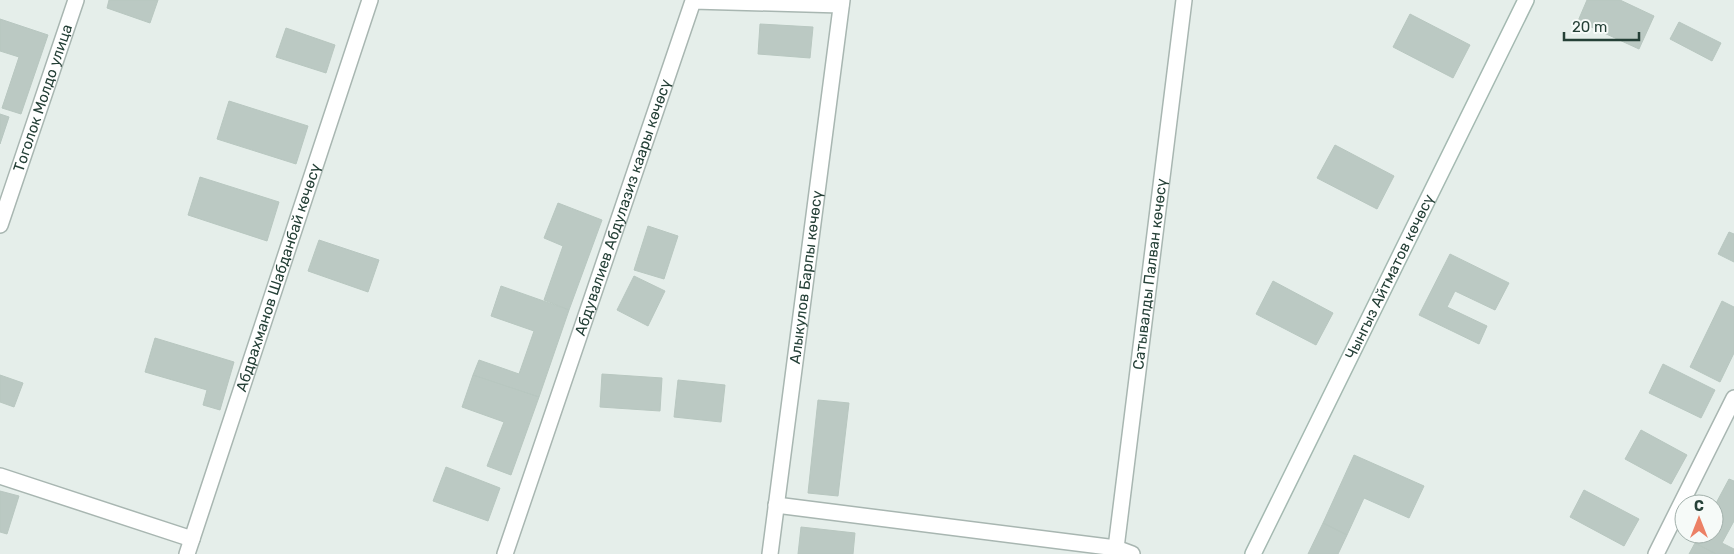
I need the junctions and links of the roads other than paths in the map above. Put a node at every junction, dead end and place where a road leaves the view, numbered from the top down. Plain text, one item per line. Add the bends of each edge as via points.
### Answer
1 (76, 0) edge
2 (370, 0) edge
3 (1184, 0) edge
4 (1526, 0) edge
5 (842, 2) edge
6 (0, 226) edge
7 (1734, 398) edge
8 (0, 476) edge
9 (776, 505) junction
10 (192, 539) junction
11 (1116, 548) junction
12 (187, 554) edge
13 (505, 554) edge
14 (770, 554) edge
15 (1132, 554) edge
16 (1253, 554) edge
17 (1656, 554) edge

1 - 6 street, Тоголок Молдо улица
2 - 10 street, Абдрахманов Шабданбай көчөсү
3 - 11 street, Сатывалды Палван көчөсү
4 - 16 street, Чынгыз Айтматов көчөсү
5 - 9 street, Алыкулов Барпы көчөсү
5 - 13 street, Абдувалиев Абдулазиз каары көчөсү via 693,0
7 - 17 street
8 - 10 street
9 - 11 street
9 - 14 street, Алыкулов Барпы көчөсү
10 - 12 street, Абдрахманов Шабданбай көчөсү
11 - 15 street

